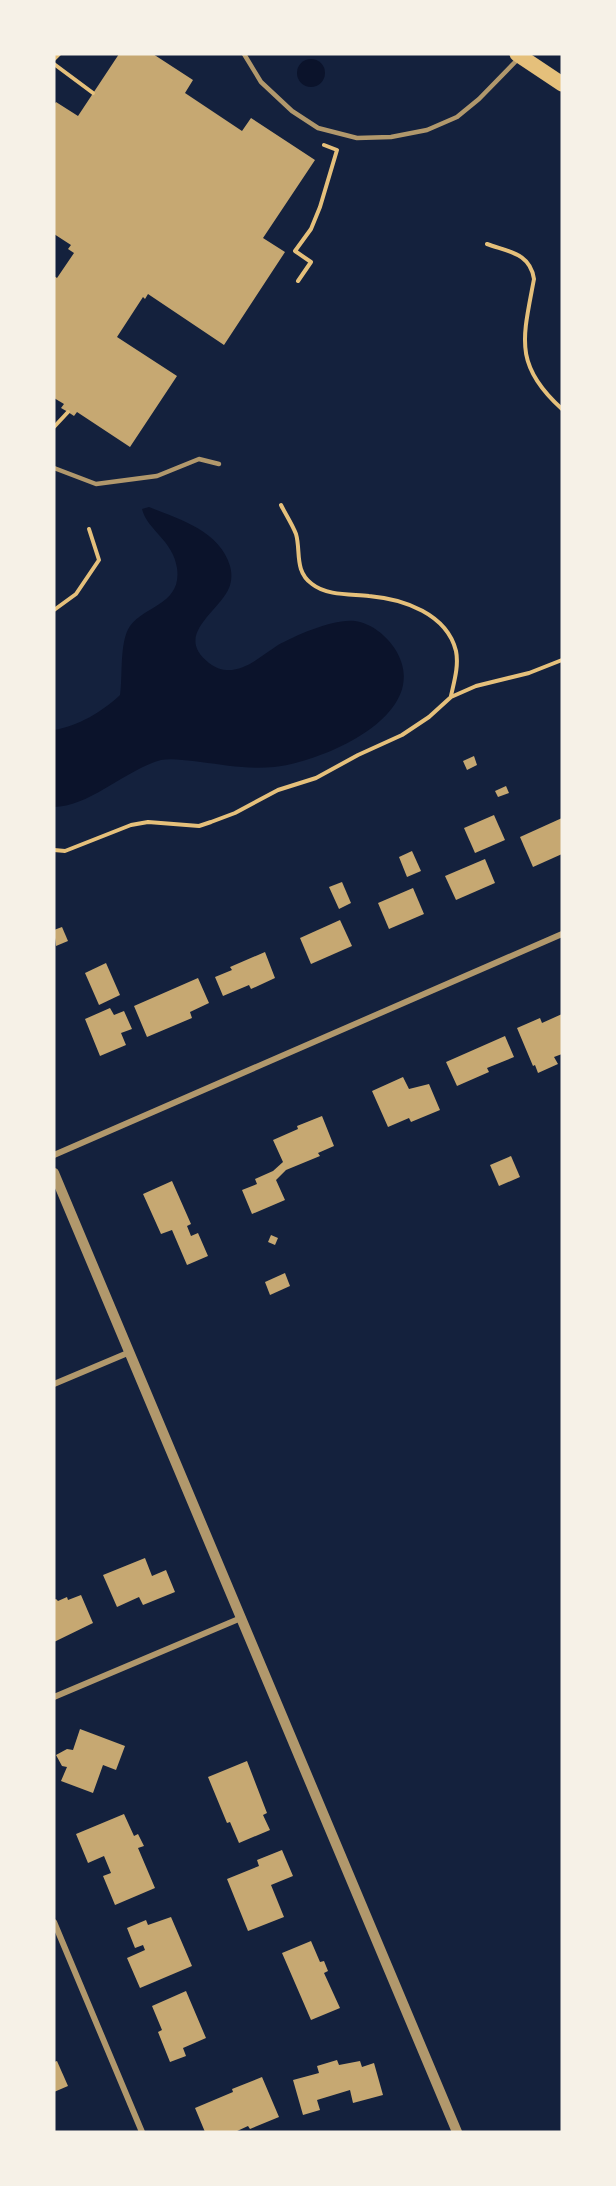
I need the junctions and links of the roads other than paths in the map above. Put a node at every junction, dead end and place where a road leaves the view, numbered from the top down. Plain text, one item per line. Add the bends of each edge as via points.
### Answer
1 (243, 54) edge
2 (519, 55) edge
3 (562, 84) edge
4 (219, 464) dead end
5 (54, 468) edge
6 (562, 934) edge
7 (54, 1155) edge
8 (54, 1173) edge
9 (130, 1352) junction
10 (54, 1384) edge
11 (242, 1618) junction
12 (54, 1697) edge
13 (54, 1922) edge
14 (454, 2131) edge
15 (142, 2132) edge

1 - 2 lane via 261,82 292,111 318,128 357,138 427,130 457,117
2 - 3 main road
4 - 5 lane via 199,459 157,476 96,484
6 - 7 street
8 - 9 street
9 - 10 street
9 - 11 street
11 - 12 street
11 - 14 street
13 - 15 street

